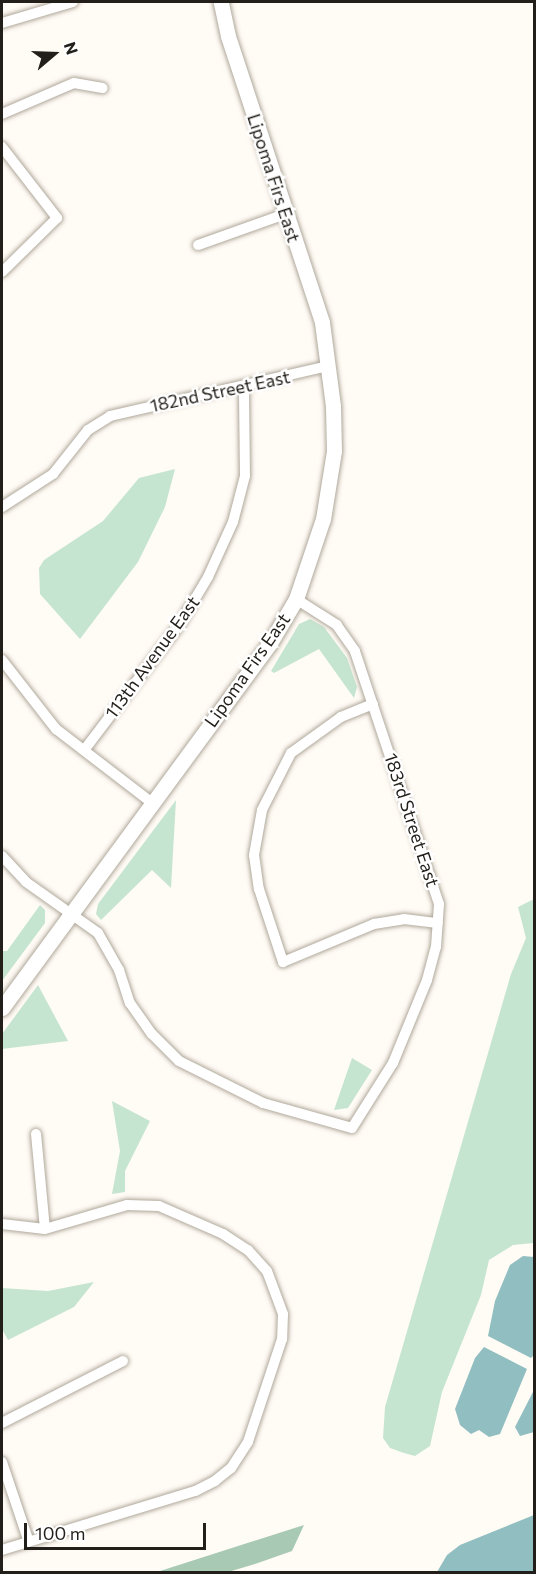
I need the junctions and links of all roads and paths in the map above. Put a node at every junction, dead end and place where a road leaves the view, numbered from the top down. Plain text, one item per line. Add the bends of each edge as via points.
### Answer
1 (73, 2) edge
2 (221, 2) edge
3 (2, 23) edge
4 (103, 88) dead end
5 (2, 114) edge
6 (2, 147) edge
7 (285, 214) junction
8 (198, 245) dead end
9 (2, 272) edge
10 (329, 366) junction
11 (244, 388) junction
12 (2, 507) edge
13 (296, 599) junction
14 (2, 660) edge
15 (373, 704) junction
16 (85, 748) junction
17 (152, 803) junction
18 (2, 856) edge
19 (70, 915) junction
20 (438, 923) junction
21 (2, 1008) edge
22 (36, 1134) dead end
23 (2, 1224) edge
24 (45, 1229) junction
25 (123, 1360) dead end
26 (2, 1423) edge
27 (2, 1462) edge
28 (29, 1542) junction
29 (2, 1550) edge

1 - 3 street
2 - 7 street, Lipoma Firs East
4 - 5 street via 74,83
6 - 9 street via 57,218
7 - 8 street
7 - 10 street, Lipoma Firs East via 322,322
10 - 11 street, 182nd Street East
10 - 13 street, Lipoma Firs East via 333,440 330,484 323,519
11 - 12 street, 182nd Street East via 110,416 88,430 53,474
11 - 16 street, 113th Avenue East via 245,476 233,522 208,577 180,624
13 - 15 street, 183rd Street East via 337,625 355,651
13 - 17 street, Lipoma Firs East via 270,643
14 - 16 street via 56,729
15 - 20 street, 183rd Street East via 436,886
15 - 20 street via 340,717 291,753 262,810 254,855 257,878 283,962 375,924 404,919
16 - 17 street
17 - 19 street, Lipoma Firs East
18 - 19 street via 26,882
19 - 20 street, 183rd Street East via 98,933 119,970 130,1003 152,1034 179,1061 263,1103 352,1128 393,1063 427,981
19 - 21 street, Lipoma Firs East
22 - 24 street
23 - 24 street
24 - 28 street via 127,1205 159,1206 223,1234 248,1250 267,1271 280,1301 282,1339 248,1442 231,1467 195,1491
25 - 26 street
27 - 28 street
28 - 29 street

